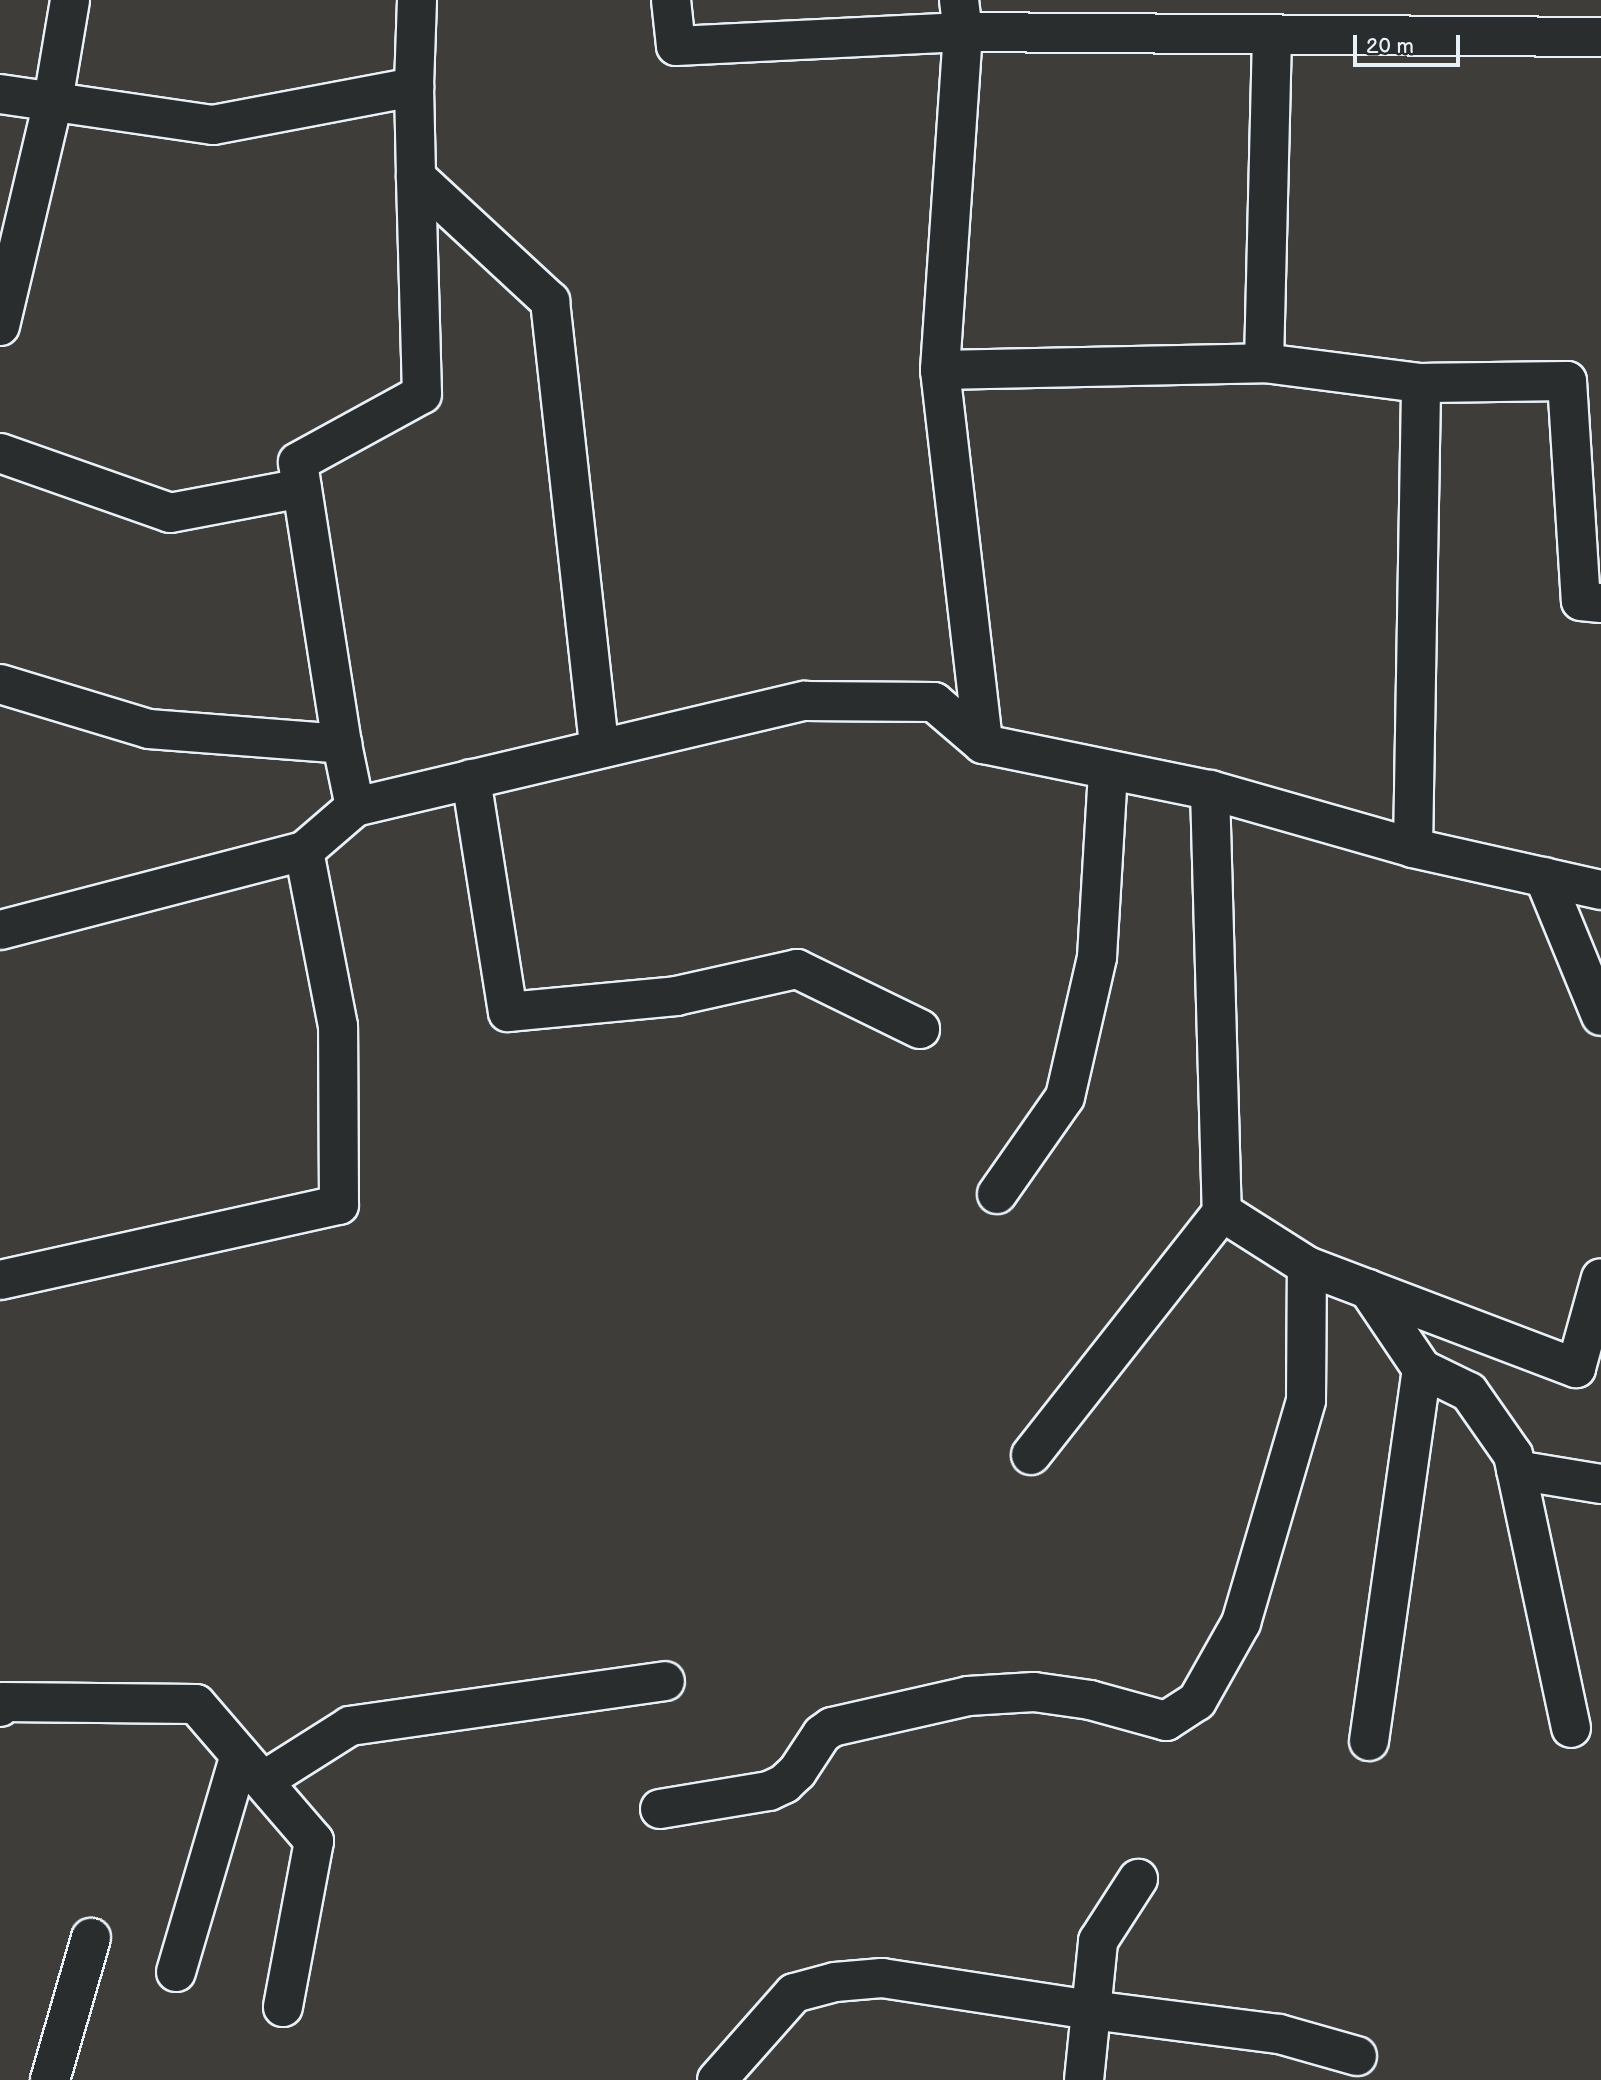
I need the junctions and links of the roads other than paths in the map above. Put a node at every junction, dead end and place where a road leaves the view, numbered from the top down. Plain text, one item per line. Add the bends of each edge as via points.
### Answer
1 (70, 0) edge
2 (417, 0) edge
3 (671, 0) edge
4 (961, 16) edge
5 (1272, 34) junction
6 (1601, 37) edge
7 (414, 88) junction
8 (0, 94) edge
9 (53, 100) junction
10 (416, 177) junction
11 (0, 326) edge
12 (1264, 363) junction
13 (940, 370) junction
14 (1421, 383) junction
15 (0, 453) edge
16 (302, 488) junction
17 (1601, 603) edge
18 (976, 681) junction
19 (0, 684) edge
20 (934, 702) junction
21 (342, 744) junction
22 (983, 744) junction
23 (599, 748) junction
24 (1108, 769) junction
25 (471, 779) junction
26 (1210, 790) junction
27 (355, 807) junction
28 (1413, 848) junction
29 (304, 851) junction
30 (1544, 877) junction
31 (1601, 890) edge
32 (0, 930) edge
33 (1601, 1016) edge
34 (920, 1029) dead end
35 (996, 1194) dead end
36 (1222, 1212) junction
37 (1307, 1266) junction
38 (1601, 1278) edge
39 (0, 1280) edge
40 (1368, 1289) junction
41 (1422, 1369) junction
42 (1031, 1455) dead end
43 (1516, 1470) junction
44 (1601, 1485) edge
45 (665, 1681) dead end
46 (1, 1700) edge
47 (1571, 1728) dead end
48 (1369, 1741) dead end
49 (251, 1768) junction
50 (660, 1809) dead end
51 (1138, 1879) dead end
52 (91, 1938) dead end
53 (176, 1972) dead end
54 (283, 2007) dead end
55 (1091, 2010) junction
56 (1357, 2056) dead end
57 (50, 2080) edge
58 (717, 2080) edge
59 (1087, 2080) edge

1 - 9 street
2 - 7 street
3 - 4 street via 676,46
4 - 5 street
4 - 13 street
5 - 6 street
5 - 12 street
7 - 9 street via 213,125
7 - 10 street
8 - 9 street
9 - 11 street
10 - 16 street via 422,394 298,463
10 - 23 street via 550,301
12 - 13 street
12 - 14 street
13 - 18 street
14 - 17 street via 1567,381 1581,601
14 - 28 street
15 - 16 street via 170,513
16 - 21 street
18 - 20 street
18 - 22 street
19 - 21 street via 149,729
20 - 22 street
20 - 23 street via 805,701
21 - 27 street
22 - 24 street
23 - 25 street
24 - 26 street
24 - 35 street via 1097,957 1065,1097
25 - 27 street
25 - 34 street via 508,1012 676,996 797,968
26 - 28 street
26 - 36 street
27 - 29 street
28 - 30 street
29 - 32 street
29 - 39 street via 338,1026 339,1205
30 - 31 street
30 - 33 street
36 - 37 street
36 - 42 street
37 - 40 street
37 - 50 street via 1306,1400 1241,1623 1198,1701 1166,1721 1090,1700 1034,1692 968,1696 832,1727 822,1734 797,1772 769,1791
38 - 40 street via 1576,1368
40 - 41 street
41 - 43 street via 1469,1392 1513,1455
41 - 48 street
43 - 44 street
43 - 47 street
45 - 49 street via 350,1726
46 - 49 street via 196,1704
49 - 53 street
49 - 54 street via 314,1841
51 - 55 street via 1098,1941
52 - 57 street
55 - 56 street via 1279,2034
55 - 58 street via 882,1978 835,1982 794,1993
55 - 59 street

